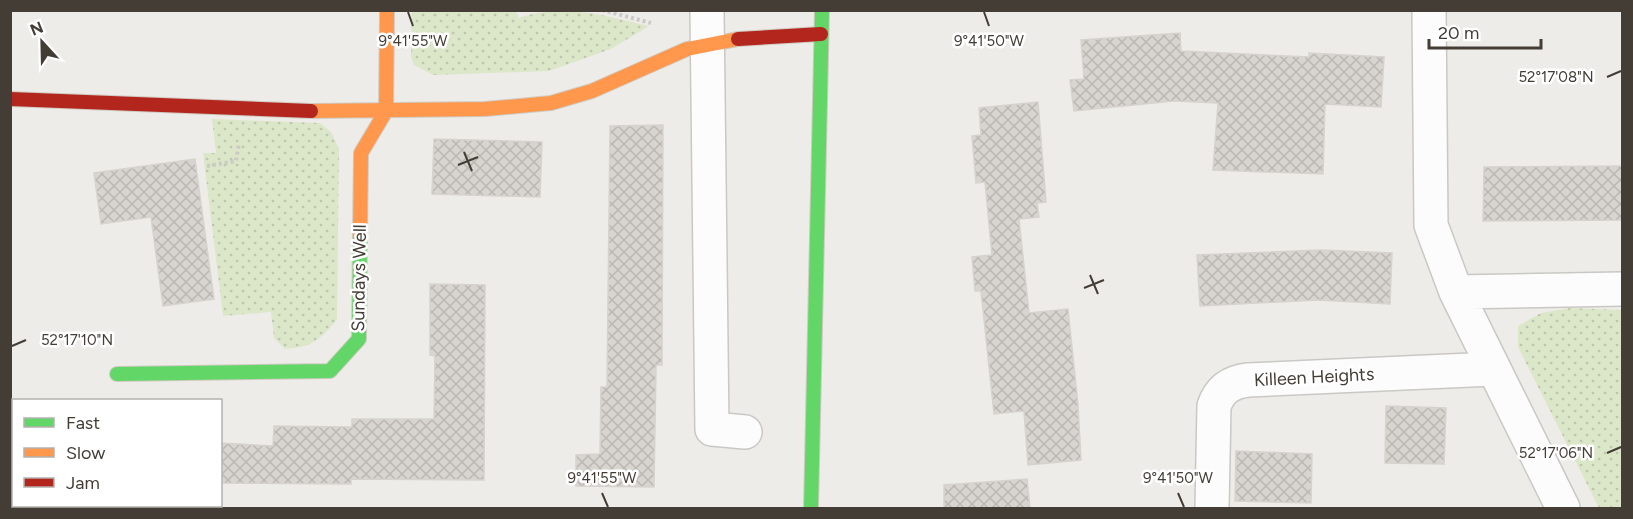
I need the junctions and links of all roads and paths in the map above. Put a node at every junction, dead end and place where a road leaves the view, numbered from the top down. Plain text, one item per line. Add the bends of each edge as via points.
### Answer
1 (387, 10) edge
2 (603, 10) edge
3 (707, 10) edge
4 (822, 10) edge
5 (1430, 10) edge
6 (659, 25) dead end
7 (820, 34) junction
8 (708, 43) junction
9 (10, 99) edge
10 (386, 111) junction
11 (1623, 289) edge
12 (1456, 292) junction
13 (1493, 369) junction
14 (117, 374) dead end
15 (745, 432) dead end
16 (811, 508) edge
17 (1212, 508) edge
18 (1563, 508) edge

1 - 10 street
2 - 6 path
3 - 8 street
4 - 7 street
5 - 12 street via 1431,225
7 - 8 street
7 - 16 street
8 - 10 street via 675,54 605,88 553,103
8 - 15 street via 712,429
9 - 10 street
10 - 14 street, Sundays Well via 361,153 359,339 330,371
11 - 12 street
12 - 13 street
13 - 17 street, Killeen Heights via 1248,380 1230,385 1217,397 1214,406
13 - 18 street

